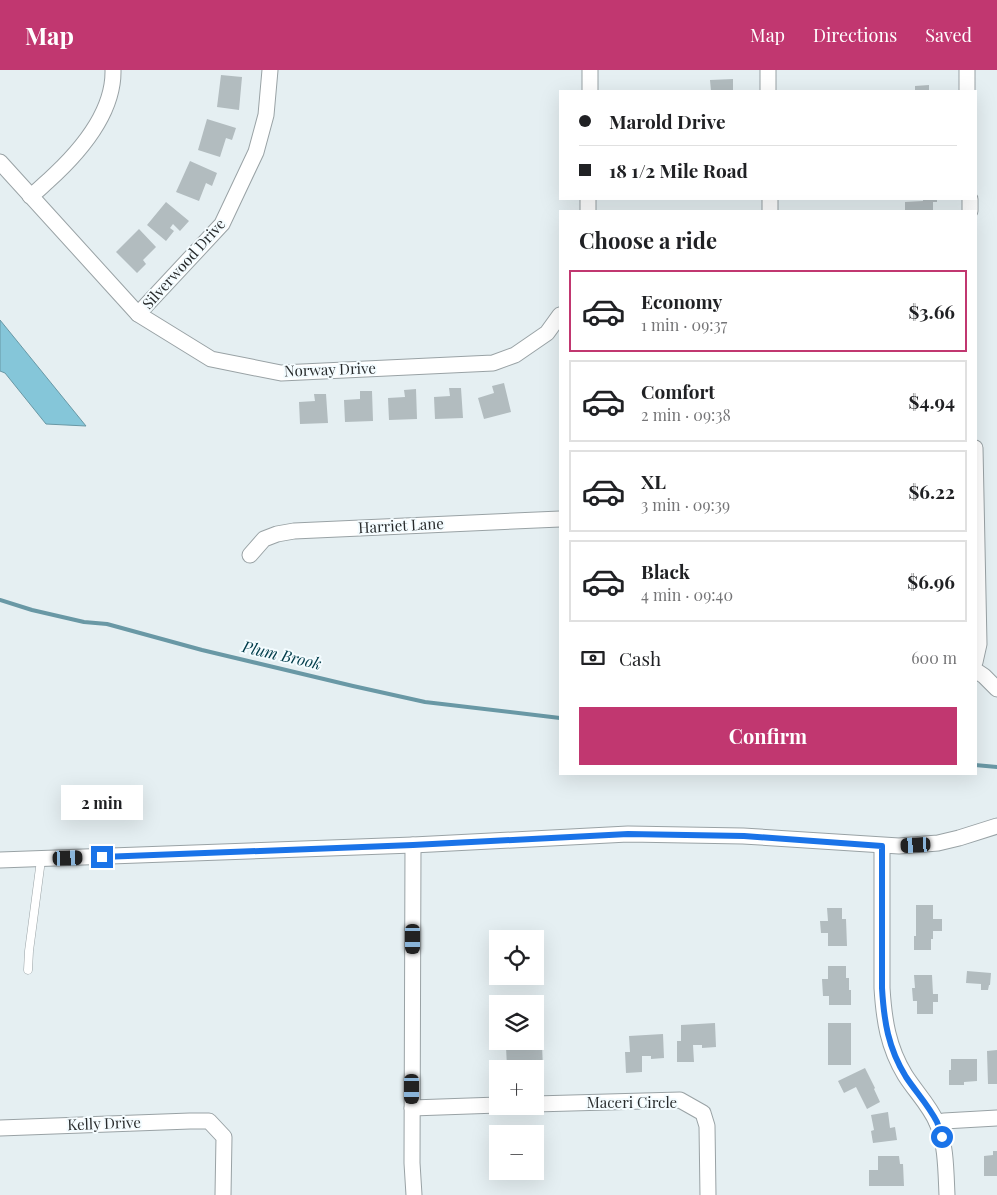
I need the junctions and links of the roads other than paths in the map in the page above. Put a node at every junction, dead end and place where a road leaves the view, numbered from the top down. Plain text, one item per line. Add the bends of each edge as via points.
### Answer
1 (113, 70) edge
2 (270, 70) edge
3 (590, 70) edge
4 (768, 70) edge
5 (967, 70) edge
6 (590, 90) edge
7 (768, 90) edge
8 (968, 90) edge
9 (0, 162) edge
10 (30, 196) junction
11 (138, 314) junction
12 (559, 316) edge
13 (559, 519) edge
14 (977, 546) edge
15 (250, 555) dead end
16 (977, 653) edge
17 (977, 671) edge
18 (997, 689) edge
19 (997, 826) edge
20 (413, 845) junction
21 (882, 846) junction
22 (0, 860) edge
23 (41, 860) junction
24 (28, 970) dead end
25 (544, 1104) edge
26 (489, 1105) edge
27 (412, 1108) junction
28 (997, 1118) edge
29 (937, 1123) junction
30 (0, 1128) edge
31 (223, 1195) edge
32 (414, 1195) edge
33 (708, 1195) edge
34 (947, 1195) edge

1 - 10 street via 105,109 86,141
2 - 11 street, Silverwood Drive via 266,115 256,152 222,224
3 - 6 street
4 - 7 street
5 - 8 street
9 - 10 street, Norway Drive
10 - 11 street, Norway Drive
11 - 12 street, Norway Drive via 211,359 281,373 493,363 515,355 547,333
13 - 15 street, Harriet Lane via 294,531 264,539
14 - 16 street
17 - 18 street
19 - 21 street via 938,843
20 - 21 street via 628,834 744,836
20 - 23 street
20 - 27 street
21 - 29 street via 882,988 886,1030 896,1058
22 - 23 street
23 - 24 lane
25 - 33 street, Maceri Circle via 680,1100 703,1113 707,1126
26 - 27 street
27 - 32 street
28 - 29 street
29 - 34 street via 942,1137
30 - 31 street, Kelly Drive via 209,1121 224,1137

